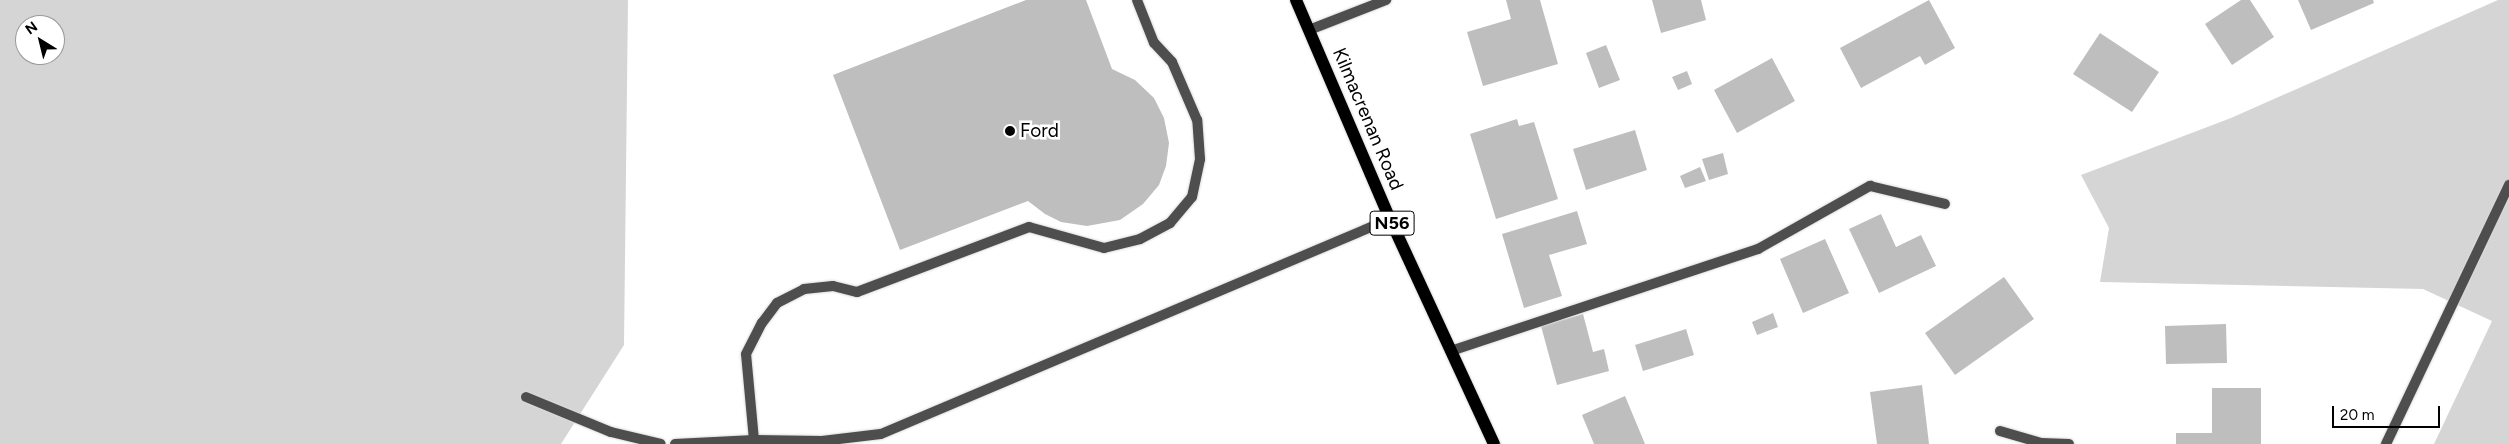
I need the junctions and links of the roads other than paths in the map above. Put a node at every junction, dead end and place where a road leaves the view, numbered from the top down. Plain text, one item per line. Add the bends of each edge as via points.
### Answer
1 (1136, 0) edge
2 (1296, 0) edge
3 (1386, 0) edge
4 (1309, 30) junction
5 (2509, 185) edge
6 (1946, 204) dead end
7 (1390, 219) junction
8 (1451, 350) junction
9 (526, 397) dead end
10 (2000, 432) dead end
11 (882, 439) edge
12 (754, 440) junction
13 (660, 444) edge
14 (675, 444) edge
15 (1494, 444) edge
16 (2069, 444) edge
17 (2386, 444) edge

1 - 12 street via 1154,43 1172,62 1197,120 1200,159 1192,198 1170,222 1140,239 1104,248 1029,227 857,292 833,286 804,289 777,303 746,354
2 - 4 main road, Kilmacrenan Road / N56
3 - 4 street
4 - 7 main road, Kilmacrenan Road / N56
5 - 17 street
6 - 8 street via 1870,186 1758,249
7 - 8 main road, Kilmacrenan Road / N56
7 - 11 street
8 - 15 main road, Kilmacrenan Road / N56
9 - 13 street via 611,432
10 - 16 street via 2041,443
11 - 12 street
12 - 14 street

